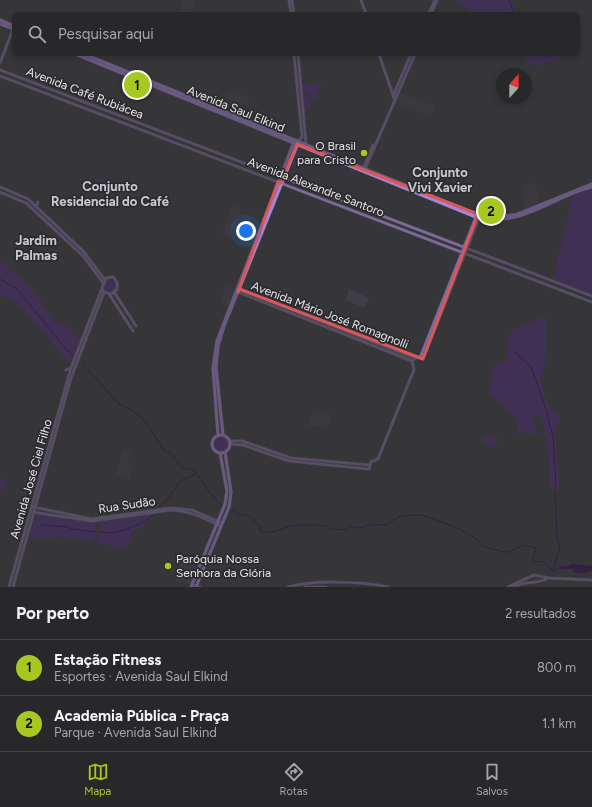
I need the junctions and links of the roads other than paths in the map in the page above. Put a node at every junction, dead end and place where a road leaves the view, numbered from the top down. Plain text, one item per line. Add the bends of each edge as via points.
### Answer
1 (289, 0) edge
2 (292, 0) edge
3 (361, 0) edge
4 (435, 1) edge
5 (291, 12) edge
6 (294, 12) edge
7 (365, 12) edge
8 (429, 12) edge
9 (432, 12) edge
10 (0, 20) edge
11 (0, 24) edge
12 (12, 27) edge
13 (12, 27) edge
14 (12, 33) edge
15 (80, 56) edge
16 (89, 56) edge
17 (294, 56) edge
18 (298, 56) edge
19 (380, 56) edge
20 (410, 56) edge
21 (414, 56) edge
22 (0, 63) edge
23 (0, 70) edge
24 (0, 76) edge
25 (396, 90) junction
26 (392, 91) junction
27 (393, 96) junction
28 (395, 101) junction
29 (222, 111) junction
30 (163, 132) joint
31 (161, 138) joint
32 (296, 142) junction
33 (306, 144) junction
34 (375, 146) junction
35 (329, 154) junction
36 (324, 155) junction
37 (338, 159) junction
38 (364, 169) junction
39 (282, 177) junction
40 (280, 182) junction
41 (592, 184) edge
42 (0, 187) edge
43 (592, 187) edge
44 (576, 190) junction
45 (0, 192) edge
46 (571, 195) junction
47 (38, 202) dead end
48 (36, 207) junction
49 (483, 216) junction
50 (478, 218) junction
51 (489, 218) junction
52 (466, 248) junction
53 (464, 253) junction
54 (104, 282) junction
55 (102, 288) junction
56 (238, 290) junction
57 (104, 292) junction
58 (114, 292) junction
59 (108, 293) junction
60 (592, 296) edge
61 (592, 302) edge
62 (125, 308) junction
63 (120, 311) junction
64 (136, 326) dead end
65 (133, 331) dead end
66 (414, 358) junction
67 (412, 361) junction
68 (71, 368) junction
69 (66, 370) dead end
70 (70, 377) junction
71 (218, 435) junction
72 (223, 435) junction
73 (230, 442) junction
74 (225, 452) junction
75 (220, 453) junction
76 (33, 507) junction
77 (164, 510) junction
78 (32, 512) junction
79 (220, 523) junction
80 (538, 575) junction
81 (528, 576) junction
82 (549, 578) junction
83 (592, 580) edge
84 (531, 582) junction
85 (539, 582) junction
86 (194, 586) edge
87 (9, 587) edge
88 (13, 587) edge
89 (200, 587) edge
90 (288, 587) edge
91 (305, 587) edge
92 (326, 587) edge
93 (388, 587) edge
94 (508, 587) edge
95 (514, 587) edge

1 - 5 street
2 - 6 street
3 - 7 street
4 - 8 street
4 - 9 street
10 - 12 main road
11 - 13 main road
14 - 22 street
15 - 29 main road, Avenida Saul Elkind
16 - 29 main road, Avenida Saul Elkind
17 - 32 street via 302,137
18 - 33 street
19 - 26 street
20 - 25 street
21 - 28 street
23 - 30 street, Avenida Café Rubiácea
24 - 31 street, Avenida Café Rubiácea
25 - 26 street
25 - 27 street
26 - 27 street
27 - 28 street
28 - 34 street
29 - 32 main road, Avenida Saul Elkind
30 - 39 street, Avenida Alexandre Santoro
31 - 40 street, Avenida Alexandre Santoro
32 - 33 main road, Avenida Saul Elkind
32 - 36 main road, Avenida Saul Elkind
32 - 39 main road
33 - 35 main road, Avenida Saul Elkind
34 - 38 street
34 - 38 street via 373,145
35 - 36 main road
35 - 37 main road, Avenida Saul Elkind
36 - 37 main road, Avenida Saul Elkind
37 - 38 main road, Avenida Saul Elkind
38 - 49 main road, Avenida Saul Elkind
38 - 50 main road, Avenida Saul Elkind
39 - 40 main road
39 - 52 street, Avenida Alexandre Santoro
40 - 53 street, Avenida Alexandre Santoro
40 - 56 main road
41 - 44 main road, Avenida Saul Elkind
42 - 48 street via 28,199
43 - 46 main road, Avenida Saul Elkind
44 - 46 main road
44 - 51 main road, Avenida Saul Elkind via 518,214
45 - 54 street via 26,203 83,256
46 - 51 main road, Avenida Saul Elkind via 517,218
47 - 48 street
48 - 54 street via 84,252
49 - 50 main road
49 - 51 main road, Avenida Saul Elkind
50 - 51 main road, Avenida Saul Elkind
50 - 52 street
52 - 53 street
52 - 60 street, Avenida Alexandre Santoro
53 - 61 street, Avenida Alexandre Santoro
53 - 66 street via 422,359
54 - 55 street
54 - 58 street via 109,277 117,282 117,289
55 - 57 street
55 - 68 street
56 - 66 street, Avenida Mário José Romagnolli
56 - 67 street, Avenida Mário José Romagnolli
56 - 71 main road via 217,341 214,360
56 - 72 main road via 216,361
57 - 59 street
57 - 70 street
58 - 59 street
58 - 62 street
59 - 63 street
62 - 63 street
62 - 64 street
63 - 65 street
66 - 67 street
67 - 73 street via 414,370 378,459 372,461 369,467 289,461
68 - 69 street
68 - 70 street
70 - 76 street, Avenida José Ciel Filho
71 - 72 main road
71 - 75 main road via 213,439 212,445 214,451
72 - 73 main road
73 - 74 main road via 229,449
74 - 75 main road
74 - 79 main road via 231,497
75 - 79 main road via 227,491
76 - 77 street, Rua Sudão via 92,519
76 - 78 street, Avenida José Ciel Filho
77 - 78 street, Rua Sudão via 92,522
77 - 79 street, Rua Sudão via 183,508
78 - 87 street, Avenida José Ciel Filho
78 - 88 street, Avenida José Ciel Filho
79 - 86 main road
80 - 81 street
80 - 82 street
80 - 85 street
81 - 84 street
81 - 94 street
82 - 83 street
82 - 85 street
84 - 85 street
84 - 95 street via 523,582
86 - 89 street
90 - 93 street via 308,583
91 - 92 street

